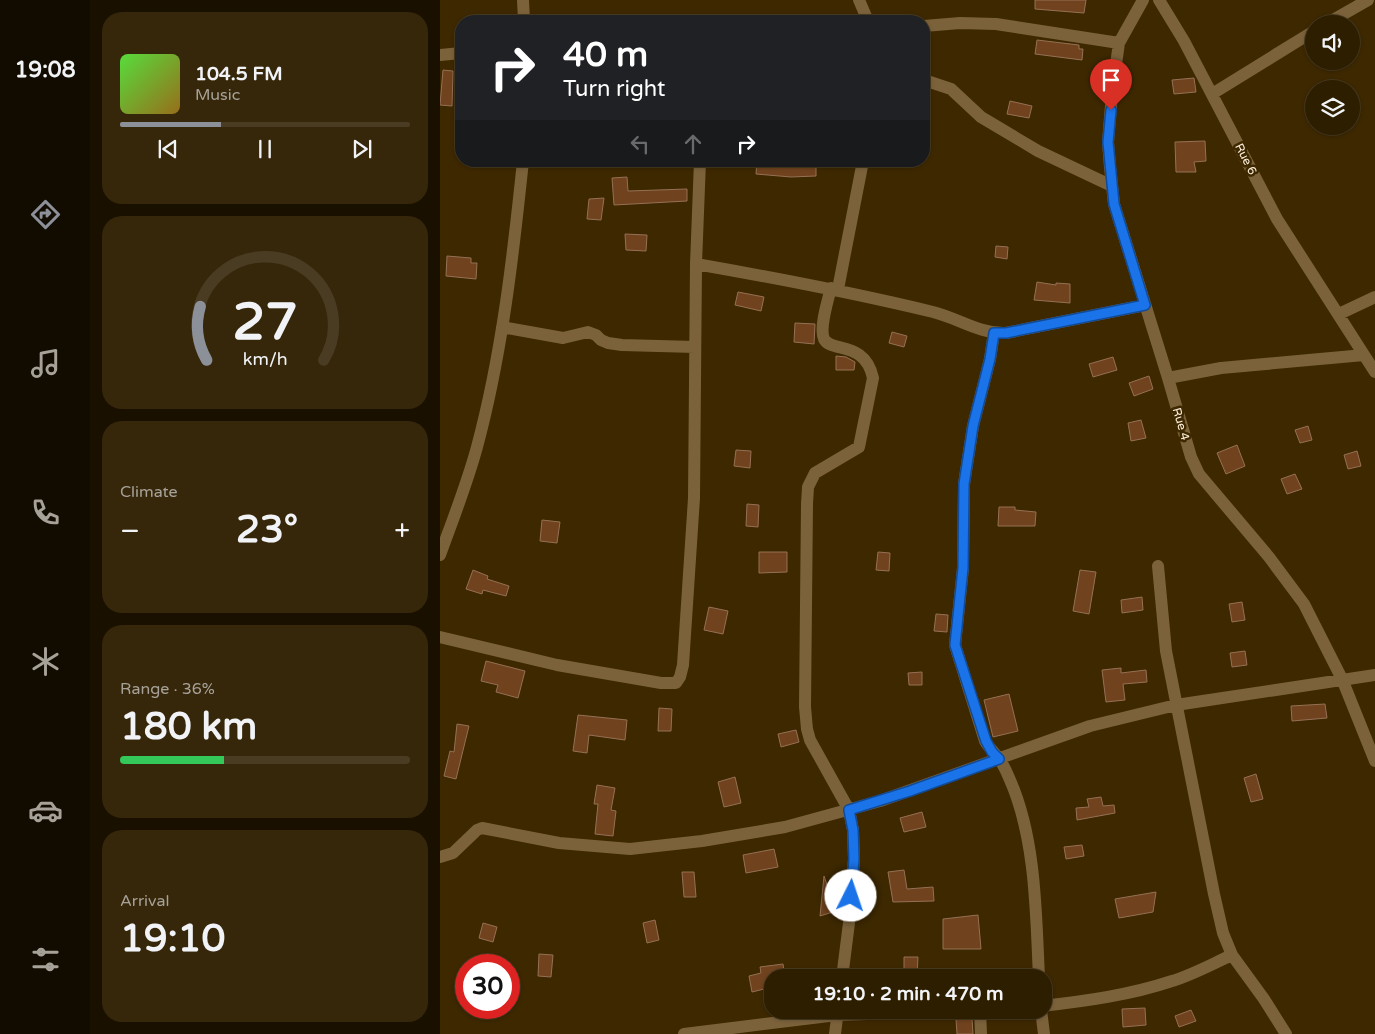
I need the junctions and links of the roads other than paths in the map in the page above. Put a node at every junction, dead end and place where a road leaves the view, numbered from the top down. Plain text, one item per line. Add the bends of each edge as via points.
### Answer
1 (522, 0) edge
2 (859, 0) edge
3 (1143, 0) edge
4 (1159, 0) edge
5 (1368, 0) edge
6 (523, 15) edge
7 (865, 15) edge
8 (1342, 15) edge
9 (930, 26) edge
10 (1305, 37) edge
11 (1119, 43) junction
12 (455, 54) edge
13 (440, 55) edge
14 (930, 82) edge
15 (1212, 94) junction
16 (522, 167) edge
17 (700, 167) edge
18 (862, 167) edge
19 (1112, 186) junction
20 (696, 264) junction
21 (834, 289) junction
22 (1375, 297) edge
23 (1145, 305) junction
24 (1339, 314) junction
25 (502, 327) junction
26 (994, 333) junction
27 (695, 347) junction
28 (1364, 355) junction
29 (1375, 372) edge
30 (1168, 378) junction
31 (440, 555) edge
32 (1158, 566) dead end
33 (440, 637) edge
34 (1375, 675) edge
35 (1342, 679) junction
36 (1176, 705) junction
37 (999, 759) junction
38 (1375, 760) edge
39 (849, 810) junction
40 (440, 858) edge
41 (1232, 955) junction
42 (843, 969) edge
43 (1038, 969) edge
44 (1052, 1005) edge
45 (788, 1019) edge
46 (836, 1019) edge
47 (980, 1019) edge
48 (1042, 1019) edge
49 (684, 1034) edge
50 (835, 1034) edge
51 (981, 1034) edge
52 (1044, 1034) edge
53 (1286, 1034) edge

1 - 6 street
2 - 7 street
3 - 11 street
4 - 15 street, Rue 6
5 - 8 street
9 - 11 street via 996,24
10 - 15 street
11 - 19 street, Rue 4 via 1108,142
12 - 13 street
14 - 19 street via 952,89 981,117 1038,151
15 - 24 street, Rue 6 via 1277,219
16 - 25 street
17 - 20 street
18 - 21 street
19 - 23 street, Rue 4 via 1116,212
20 - 21 street
20 - 27 street
21 - 26 street via 936,312
21 - 39 street via 822,329 824,339 864,358 873,378 859,447 819,470 808,487 805,707 810,740
22 - 24 street
23 - 26 street
23 - 30 street, Rue 4
24 - 28 street, Rue 6
25 - 27 street via 563,338 588,332 608,343 622,345
25 - 31 street via 477,446
26 - 37 street via 964,484 963,568 955,645 986,741
27 - 33 street via 694,498 683,665 679,680 661,683 557,665
28 - 29 street, Rue 6
28 - 30 street via 1222,368
30 - 35 street, Rue 4 via 1194,466 1295,590
32 - 36 street via 1166,651
34 - 35 street
35 - 36 street
35 - 38 street, Rue 4
36 - 37 street via 1090,726
36 - 41 street via 1214,894
37 - 39 street
37 - 43 street via 1010,780 1027,840
39 - 40 street via 785,827 630,849 559,843 482,828 453,853
39 - 42 street via 854,859
41 - 44 street via 1172,981 1116,996
41 - 53 street
45 - 49 street
46 - 50 street
47 - 51 street
48 - 52 street

